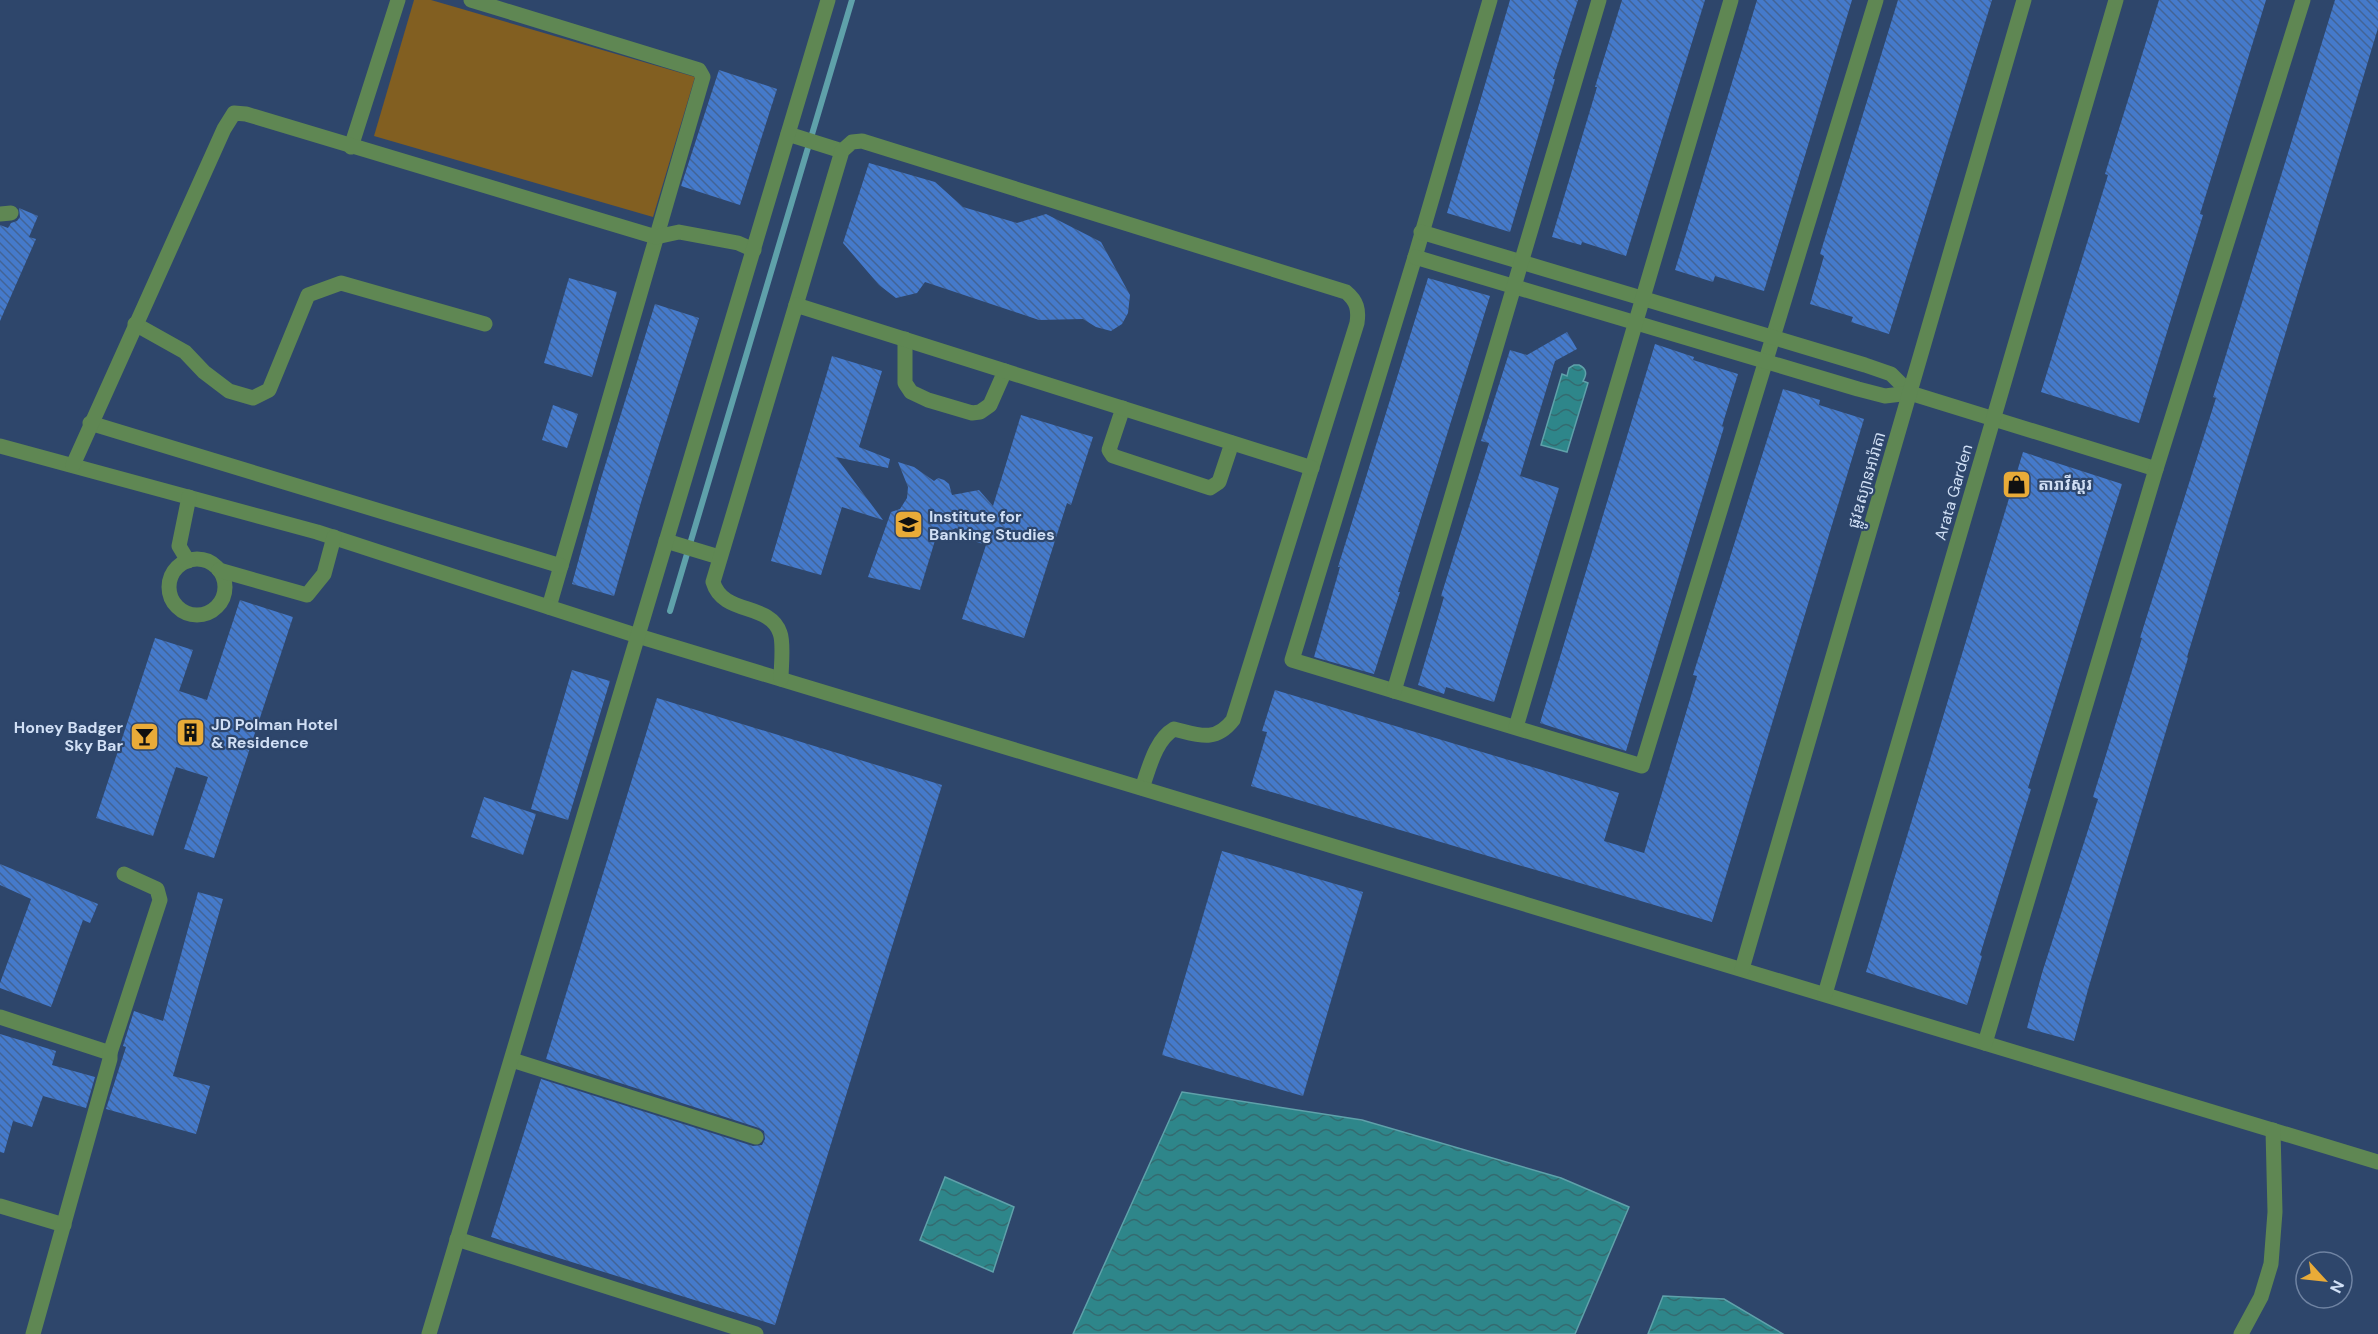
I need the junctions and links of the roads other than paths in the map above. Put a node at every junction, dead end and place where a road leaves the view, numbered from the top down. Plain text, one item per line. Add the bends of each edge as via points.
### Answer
1 (398, 0) edge
2 (471, 0) edge
3 (828, 0) edge
4 (1490, 0) edge
5 (1599, 0) edge
6 (1731, 0) edge
7 (1876, 0) edge
8 (2024, 0) edge
9 (2116, 0) edge
10 (2303, 0) edge
11 (793, 136) junction
12 (351, 147) junction
13 (842, 151) junction
14 (1421, 232) junction
15 (656, 237) junction
16 (754, 250) junction
17 (1415, 257) junction
18 (1522, 262) junction
19 (1514, 288) junction
20 (1644, 299) junction
21 (796, 305) junction
22 (1637, 323) junction
23 (135, 324) junction
24 (485, 324) dead end
25 (1773, 337) junction
26 (905, 339) junction
27 (1765, 362) junction
28 (1005, 371) junction
29 (1910, 393) junction
30 (1123, 408) junction
31 (1994, 418) junction
32 (90, 423) junction
33 (1232, 443) junction
34 (0, 446) edge
35 (73, 465) junction
36 (1311, 468) junction
37 (2156, 469) junction
38 (189, 497) junction
39 (334, 537) junction
40 (672, 543) junction
41 (719, 557) junction
42 (188, 561) junction
43 (561, 566) junction
44 (219, 570) junction
45 (549, 607) junction
46 (638, 636) junction
47 (781, 679) junction
48 (1394, 691) junction
49 (1516, 727) junction
50 (1142, 788) junction
51 (124, 874) dead end
52 (1742, 969) junction
53 (1825, 994) junction
54 (0, 1017) edge
55 (1985, 1043) junction
56 (110, 1053) junction
57 (512, 1060) junction
58 (2273, 1130) junction
59 (756, 1137) dead end
60 (2378, 1162) edge
61 (0, 1206) edge
62 (64, 1225) junction
63 (458, 1239) junction
64 (33, 1334) edge
65 (429, 1334) edge
66 (756, 1334) edge
67 (2241, 1334) edge

1 - 12 street
2 - 15 street via 699,70 703,77
3 - 11 street
4 - 14 street
5 - 18 street
6 - 20 street
7 - 25 street
8 - 29 street, ផ្លូវឧស្យានអារ៉ាតា
9 - 31 street, Arata Garden
10 - 37 street
11 - 13 street
11 - 16 street
12 - 15 street
12 - 23 street via 234,113
13 - 21 street
13 - 36 street via 852,142 862,141 1346,292 1355,300 1357,323
14 - 17 street
14 - 18 street
15 - 16 street via 679,232 738,243
15 - 43 street
16 - 40 street
17 - 19 street
17 - 48 street via 1292,660
18 - 19 street
18 - 20 street
19 - 22 street
19 - 48 street
20 - 22 street
20 - 25 street
21 - 26 street
21 - 41 street
22 - 27 street
22 - 49 street
23 - 24 street via 185,352 229,391 253,398 269,390 308,295 341,283
23 - 32 street
25 - 27 street
25 - 29 street via 1891,374
26 - 28 street
26 - 28 street via 905,383 911,392 928,400 980,412 990,405
27 - 29 street via 1885,396
27 - 49 street via 1642,766
28 - 30 street
29 - 31 street
29 - 52 street, ផ្លូវឧស្យានអារ៉ាតា
30 - 33 street
30 - 33 street via 1109,450 1113,456 1210,488 1219,482
31 - 37 street
31 - 53 street, Arata Garden
32 - 35 street
32 - 43 street
33 - 36 street
34 - 35 street
35 - 38 street
36 - 50 street via 1233,720 1213,735 1174,729 1166,734
37 - 55 street
38 - 39 street
38 - 42 street via 179,546
39 - 44 street via 324,574 307,594
39 - 45 street
40 - 41 street
40 - 46 street
41 - 47 street via 713,582 722,599 771,618 780,633
42 - 44 street via 205,560
42 - 44 street via 174,571 168,588 175,606 192,615 210,612 223,597 224,579
43 - 45 street
45 - 46 street
46 - 47 street
46 - 57 street
47 - 50 street
48 - 49 street
50 - 52 street
51 - 56 street via 157,889 160,900
52 - 53 street
53 - 55 street
54 - 56 street
55 - 58 street
56 - 62 street
57 - 59 street
57 - 63 street
58 - 60 street
58 - 67 street via 2275,1212 2271,1264 2261,1297
61 - 62 street
62 - 64 street
63 - 65 street
63 - 66 street

